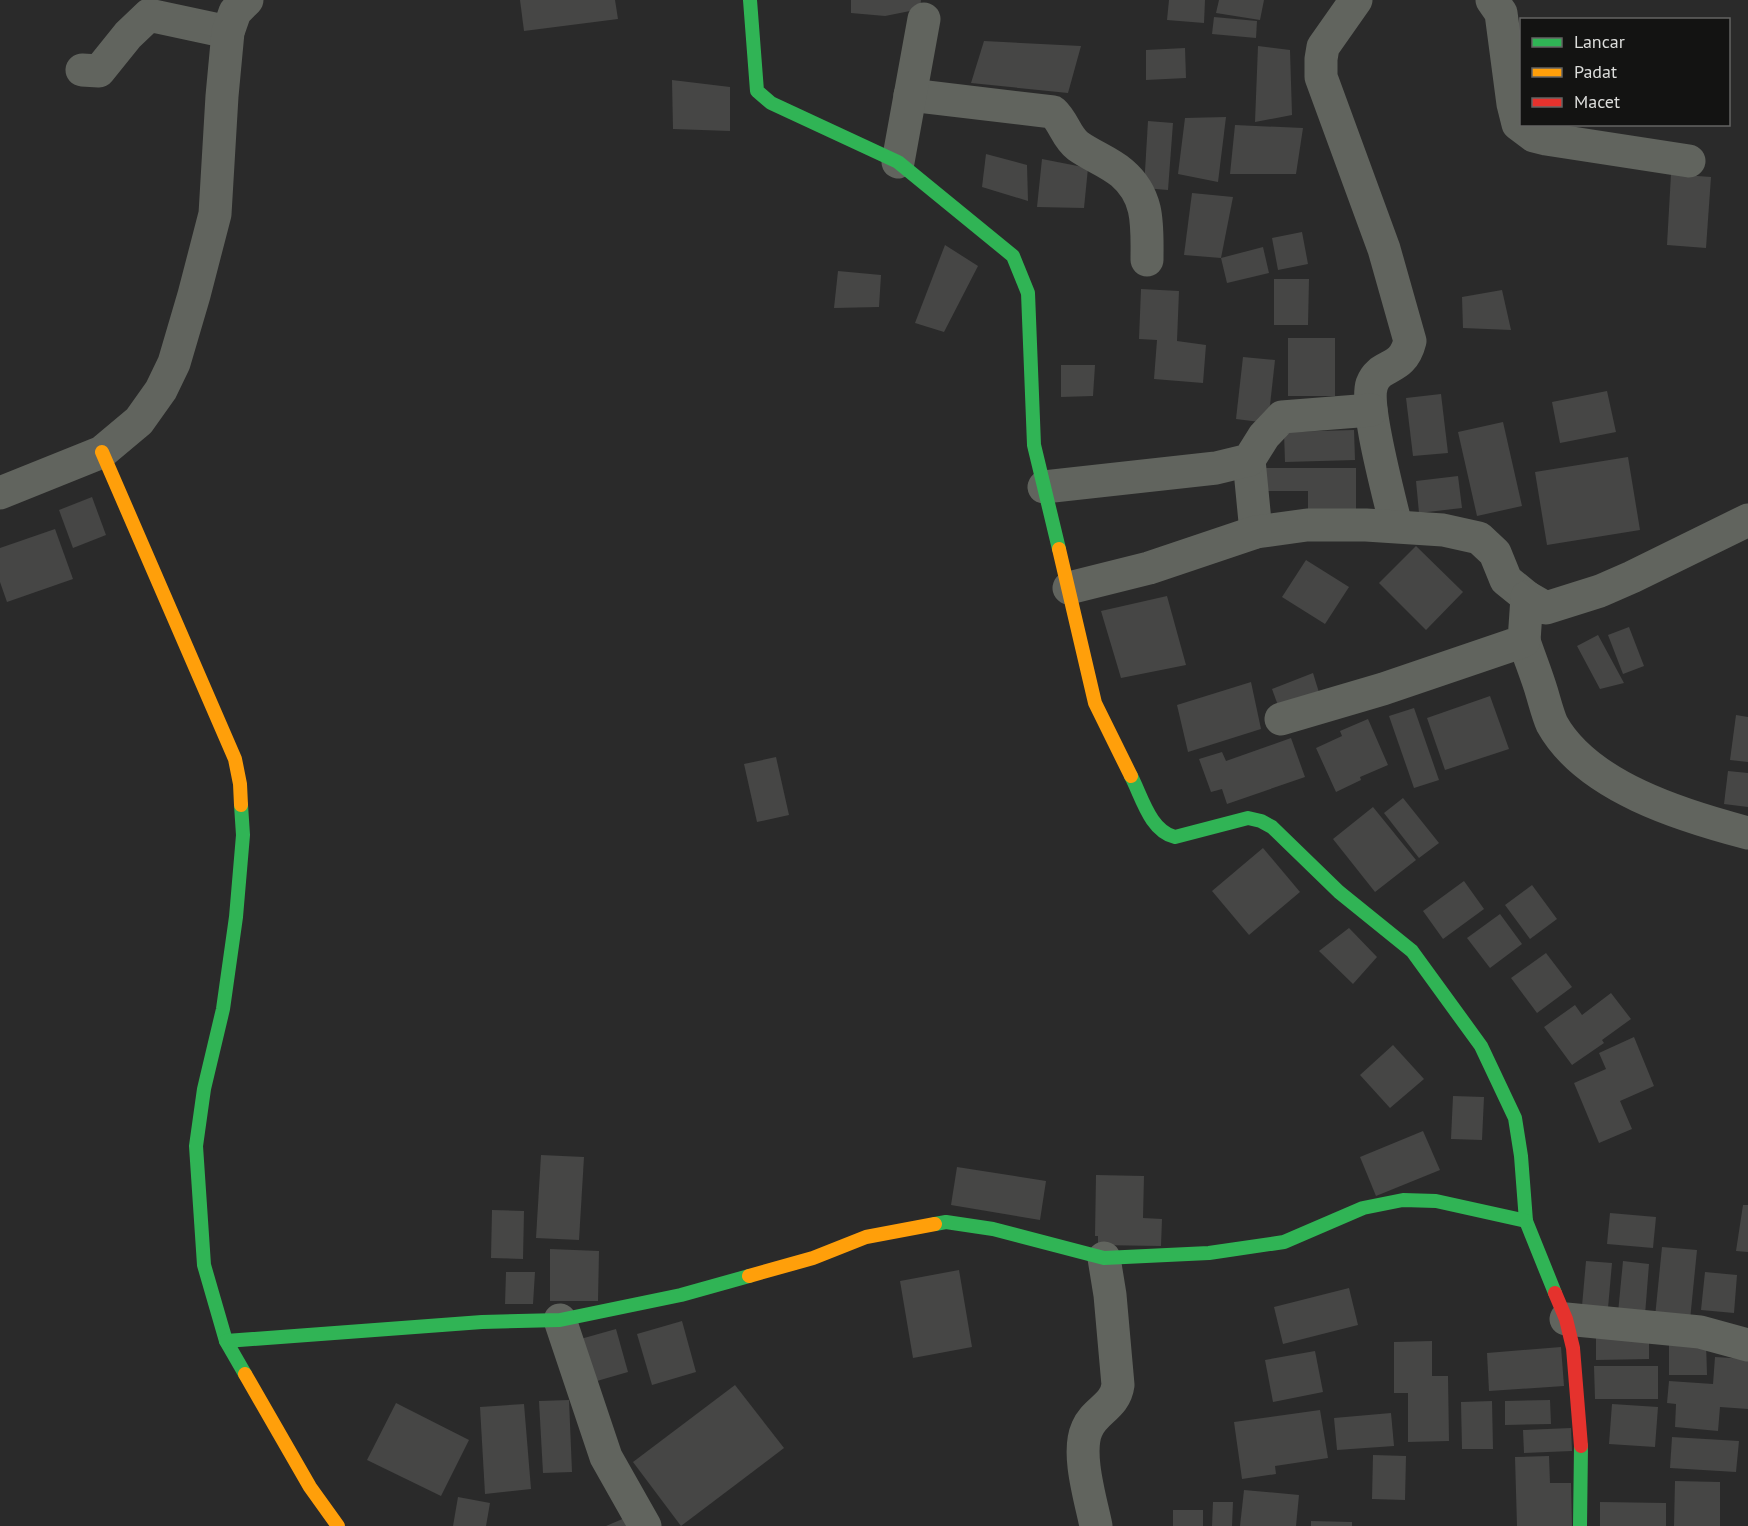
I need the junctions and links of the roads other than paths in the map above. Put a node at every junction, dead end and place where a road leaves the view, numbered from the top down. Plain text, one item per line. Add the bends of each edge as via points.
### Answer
1 (247, 0) edge
2 (750, 0) edge
3 (1356, 0) edge
4 (1492, 0) edge
5 (924, 19) dead end
6 (228, 32) junction
7 (82, 69) dead end
8 (910, 95) junction
9 (1520, 126) edge
10 (1521, 126) edge
11 (1689, 161) dead end
12 (898, 162) junction
13 (1147, 260) dead end
14 (1371, 410) junction
15 (102, 453) junction
16 (1249, 460) junction
17 (1044, 487) junction
18 (0, 493) edge
19 (1748, 520) edge
20 (1396, 526) junction
21 (1256, 532) junction
22 (1069, 588) junction
23 (1527, 597) junction
24 (1524, 641) junction
25 (1281, 719) dead end
26 (1748, 833) edge
27 (1526, 1221) junction
28 (1104, 1258) junction
29 (1566, 1319) junction
30 (560, 1320) junction
31 (226, 1341) junction
32 (1748, 1345) edge
33 (338, 1526) edge
34 (645, 1526) edge
35 (1096, 1526) edge
36 (1580, 1526) edge

1 - 6 street via 236,12
2 - 12 street via 757,91 771,103
3 - 14 street via 1323,47 1322,77 1384,249 1410,341 1401,362 1376,375 1371,387
4 - 9 street via 1502,13 1513,104
5 - 8 street
6 - 7 street via 149,15 99,71
6 - 15 street via 215,214 174,363 139,421
8 - 12 street
8 - 13 street via 1053,112 1061,118 1076,145 1123,174 1141,197 1146,214
10 - 11 street via 1546,139
12 - 17 street via 1013,256 1028,293 1034,445
14 - 16 street via 1282,417
14 - 20 street
15 - 18 street
15 - 31 street via 235,759 240,784 243,835 236,917 223,1009 204,1089 196,1146 204,1265
16 - 17 street via 1216,468
16 - 21 street
17 - 22 street
19 - 23 street via 1600,591 1546,608
20 - 21 street via 1307,525
20 - 23 street via 1479,538 1495,553 1506,580
21 - 22 street
22 - 27 street via 1095,703 1157,828 1175,837 1237,820 1261,821 1412,951 1481,1046 1515,1118
23 - 24 street
24 - 25 street
24 - 26 street via 1552,723 1568,745 1595,770 1640,797 1696,820
27 - 28 street via 1436,1201 1403,1200 1363,1208 1284,1242 1209,1253
27 - 29 street
28 - 30 street via 946,1222 866,1237 813,1258 681,1295
28 - 35 street via 1118,1384 1116,1396 1087,1429 1084,1445
29 - 32 street via 1700,1332
29 - 36 street via 1573,1348 1581,1438
30 - 31 street
30 - 34 street via 606,1457
31 - 33 street via 310,1487

